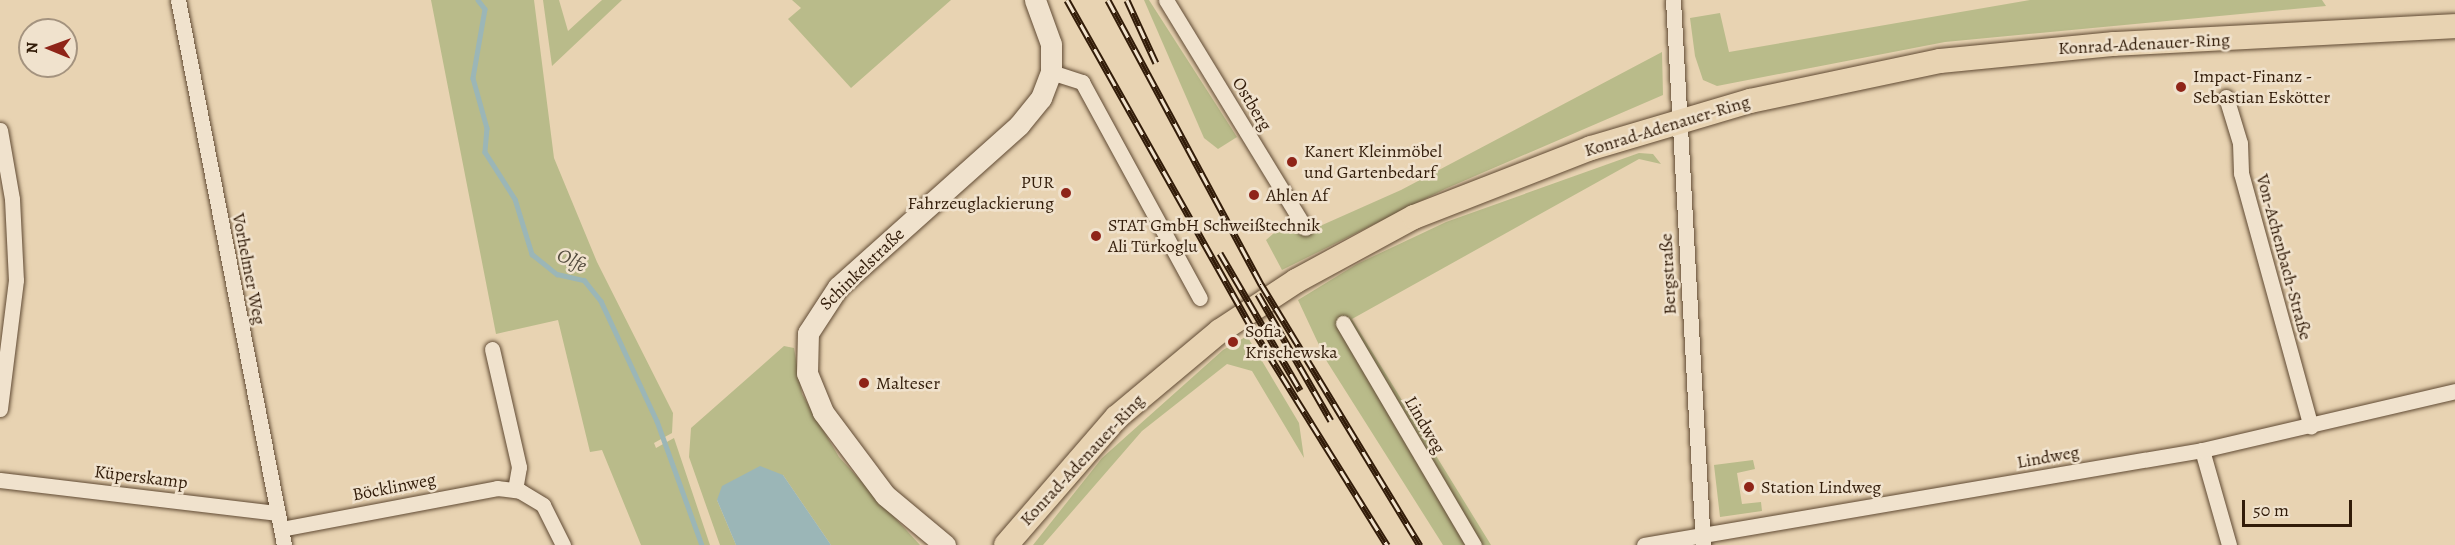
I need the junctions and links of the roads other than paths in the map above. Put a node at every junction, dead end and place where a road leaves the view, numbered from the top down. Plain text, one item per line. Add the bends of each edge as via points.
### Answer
1 (178, 0) edge
2 (1035, 0) edge
3 (1166, 0) edge
4 (1673, 0) edge
5 (2455, 26) edge
6 (1051, 72) junction
7 (2226, 97) dead end
8 (1680, 120) junction
9 (0, 130) edge
10 (1305, 228) dead end
11 (1200, 298) dead end
12 (1343, 323) dead end
13 (492, 349) dead end
14 (2455, 391) edge
15 (0, 409) edge
16 (2311, 428) junction
17 (2202, 450) junction
18 (0, 480) edge
19 (515, 490) junction
20 (278, 513) junction
21 (281, 529) junction
22 (1703, 539) edge
23 (284, 545) edge
24 (563, 545) edge
25 (945, 545) edge
26 (1006, 545) edge
27 (1474, 545) edge
28 (1644, 545) edge
29 (2229, 545) edge

1 - 20 street, Vorhelmer Weg
2 - 6 street, Schinkelstraße via 1051,44
3 - 10 street, Ostberg
4 - 8 street, Bergstraße
5 - 8 main road, Konrad-Adenauer-Ring via 2114,44 1940,61 1831,81
6 - 11 street via 1082,82
6 - 25 street, Schinkelstraße via 1041,98 1019,125 838,287 807,333 807,373 846,448 885,495
7 - 16 street, Von-Achenbach-Straße via 2240,143 2241,173
8 - 22 street, Bergstraße
8 - 26 main road, Konrad-Adenauer-Ring via 1467,194 1296,281 1146,391 1064,475
9 - 15 street via 12,199 16,280
12 - 27 street, Lindweg
13 - 19 street via 519,467
14 - 16 street, Lindweg
16 - 17 street, Lindweg
17 - 22 street, Lindweg
17 - 29 street
18 - 20 street, Küperskamp
19 - 21 street, Böcklinweg via 460,494
19 - 24 street via 543,505
20 - 21 street, Vorhelmer Weg
21 - 23 street, Vorhelmer Weg
22 - 28 street, Lindweg

